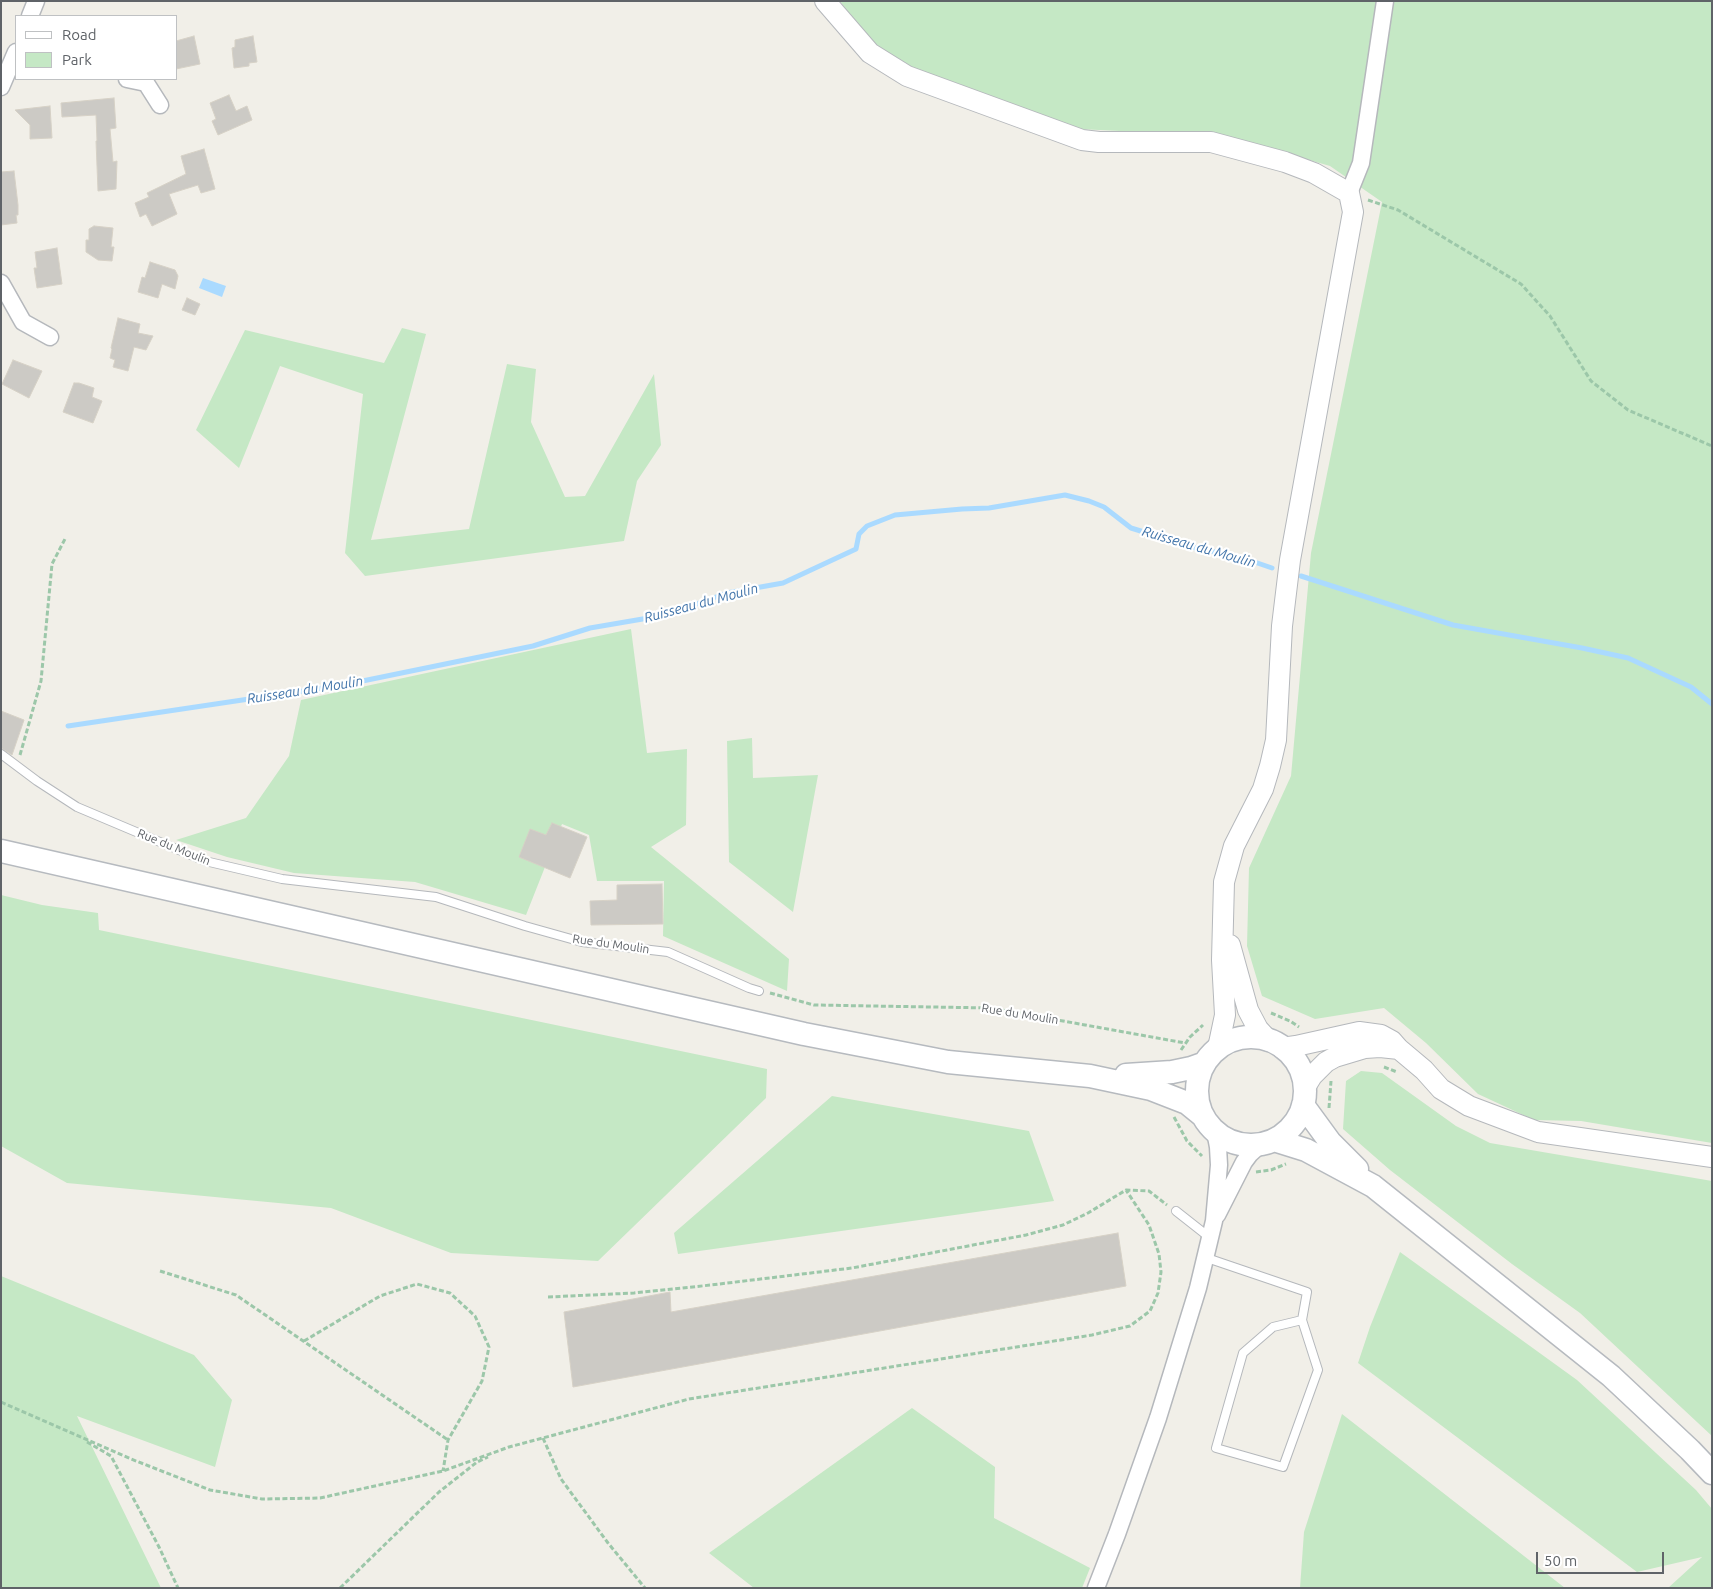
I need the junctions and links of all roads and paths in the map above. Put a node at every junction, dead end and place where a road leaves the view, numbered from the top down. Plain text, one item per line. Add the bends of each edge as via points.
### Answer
1 (36, 1) edge
2 (825, 1) edge
3 (1385, 1) edge
4 (30, 15) edge
5 (15, 54) edge
6 (131, 80) edge
7 (1, 87) edge
8 (160, 105) dead end
9 (1348, 193) junction
10 (1, 283) edge
11 (50, 337) dead end
12 (1712, 446) edge
13 (66, 537) dead end
14 (1, 754) edge
15 (16, 766) junction
16 (1, 851) edge
17 (1222, 916) junction
18 (759, 991) joint
19 (1265, 1012) dead end
20 (1210, 1021) dead end
21 (1303, 1031) dead end
22 (1185, 1043) junction
23 (1276, 1044) junction
24 (1399, 1049) junction
25 (1212, 1056) junction
26 (1177, 1057) dead end
27 (1090, 1076) junction
28 (1330, 1078) dead end
29 (1303, 1097) junction
30 (1172, 1113) dead end
31 (1328, 1114) dead end
32 (1209, 1124) junction
33 (1267, 1142) junction
34 (1712, 1157) edge
35 (1205, 1158) dead end
36 (1289, 1162) dead end
37 (1253, 1172) dead end
38 (1373, 1186) junction
39 (1126, 1190) junction
40 (1176, 1211) joint
41 (1214, 1221) junction
42 (1209, 1237) junction
43 (1204, 1257) junction
44 (160, 1271) dead end
45 (548, 1298) dead end
46 (1302, 1320) junction
47 (304, 1341) junction
48 (1, 1402) edge
49 (75, 1435) junction
50 (543, 1438) junction
51 (448, 1440) junction
52 (509, 1447) junction
53 (443, 1471) junction
54 (1712, 1473) edge
55 (178, 1588) edge
56 (340, 1588) edge
57 (644, 1588) edge
58 (1096, 1588) edge

1 - 4 street
2 - 9 street via 870,53 907,76 1082,140 1211,142 1285,162 1314,173
3 - 9 street via 1361,163
5 - 7 street
6 - 8 street via 146,84
9 - 12 path via 1398,210 1521,284 1550,316 1590,381 1628,410
9 - 17 street via 1353,212 1290,560 1282,626 1276,740 1263,789 1234,846 1224,882
10 - 11 street via 23,322
13 - 15 path via 52,564 41,681
14 - 15 lane, Rue du Moulin
15 - 18 lane, Rue du Moulin via 77,807 205,861 282,879 436,897 582,942 668,952
16 - 27 main road via 804,1034 948,1062
17 - 23 street via 1244,1000 1258,1029
17 - 25 street via 1225,1015
18 - 22 path, Rue du Moulin via 814,1005 991,1008
19 - 21 path via 1285,1019
20 - 22 path
22 - 26 path
23 - 24 street via 1296,1046 1359,1032 1381,1035
23 - 25 main road via 1247,1038 1232,1041
23 - 29 main road via 1292,1057 1300,1069
24 - 29 street via 1380,1046 1335,1057 1312,1076
24 - 34 street via 1441,1089 1468,1106 1538,1132
25 - 27 main road via 1191,1068 1162,1073
25 - 32 main road via 1198,1080 1197,1089
27 - 32 main road via 1170,1095 1187,1102
28 - 31 path
29 - 33 main road via 1298,1117 1290,1128
29 - 38 main road via 1330,1142
30 - 35 path via 1187,1141
32 - 33 main road via 1237,1143 1253,1145
32 - 41 street via 1218,1147 1219,1165
33 - 38 main road via 1306,1150
33 - 41 street via 1244,1162
36 - 37 path via 1271,1170
38 - 54 main road via 1611,1376
39 - 40 path via 1149,1191
39 - 45 path via 1063,1224 1026,1235 862,1266 711,1286
39 - 50 path via 1149,1225 1159,1254 1161,1272 1158,1293 1150,1311 1130,1326 1092,1335 689,1399
40 - 42 lane
41 - 42 street
42 - 43 street
43 - 46 lane via 1307,1292
43 - 58 street via 1198,1288 1158,1418
44 - 47 path via 236,1295
46 - 46 lane via 1274,1327 1242,1352 1216,1448 1283,1467 1318,1370
47 - 51 path
47 - 51 path via 389,1293 417,1284 450,1293 475,1316 489,1347 482,1381
48 - 49 path
49 - 53 path via 210,1490 262,1499 320,1498
49 - 55 path via 112,1456
50 - 52 path
50 - 57 path via 561,1479
51 - 53 path
52 - 53 path
52 - 56 path via 477,1462 439,1492

